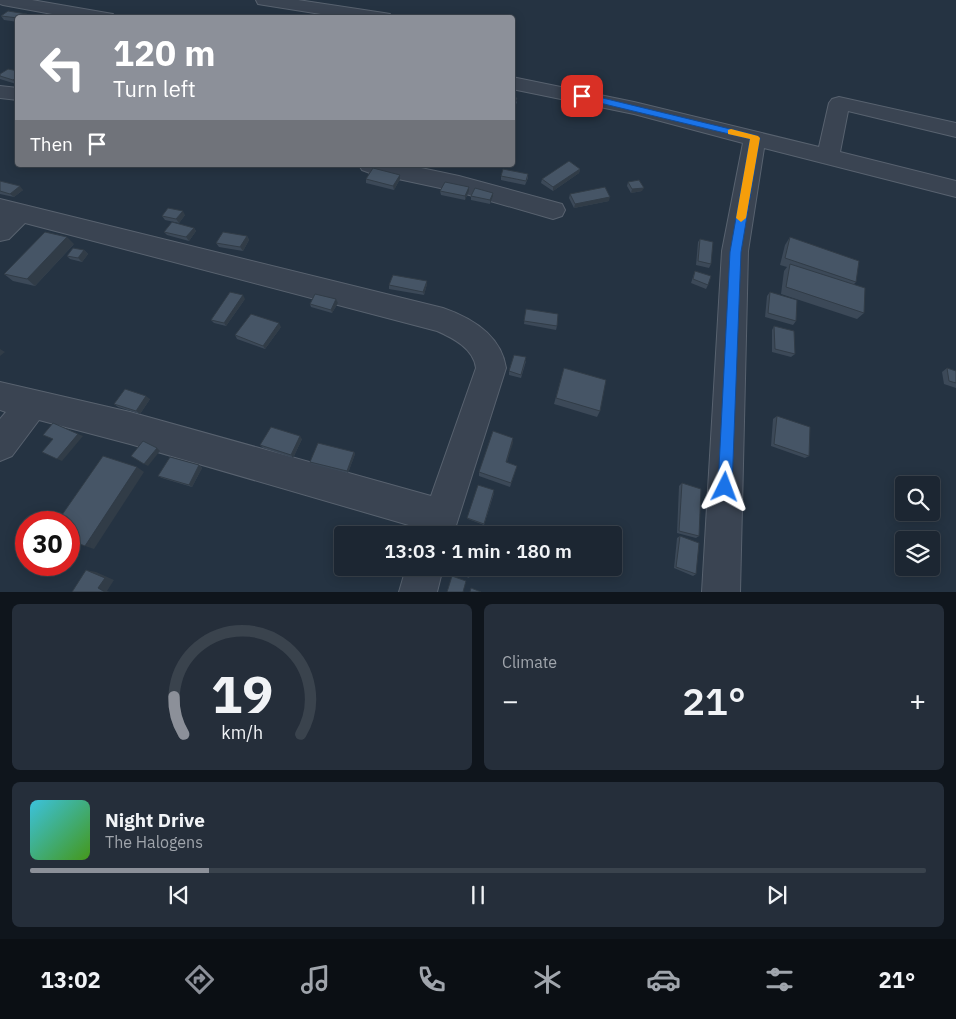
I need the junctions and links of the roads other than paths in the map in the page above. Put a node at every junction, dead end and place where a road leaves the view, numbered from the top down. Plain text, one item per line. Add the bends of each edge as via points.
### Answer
1 (3, 0) edge
2 (264, 0) edge
3 (90, 15) edge
4 (364, 15) edge
5 (515, 84) edge
6 (0, 92) edge
7 (15, 94) edge
8 (956, 130) edge
9 (755, 138) junction
10 (828, 156) junction
11 (379, 167) edge
12 (956, 189) edge
13 (10, 210) edge
14 (553, 210) dead end
15 (0, 232) edge
16 (0, 396) edge
17 (32, 404) junction
18 (0, 445) edge
19 (438, 526) edge
20 (423, 576) edge
21 (418, 592) edge
22 (721, 592) edge

1 - 3 street
2 - 4 street
5 - 9 street via 590,98
6 - 7 street
8 - 10 street via 839,103
9 - 10 street
9 - 22 street via 735,252
10 - 12 street
11 - 14 street via 459,184
13 - 15 street
13 - 19 street via 460,327 485,351 491,368
16 - 17 street
17 - 18 street
17 - 19 street via 130,428
20 - 21 street

